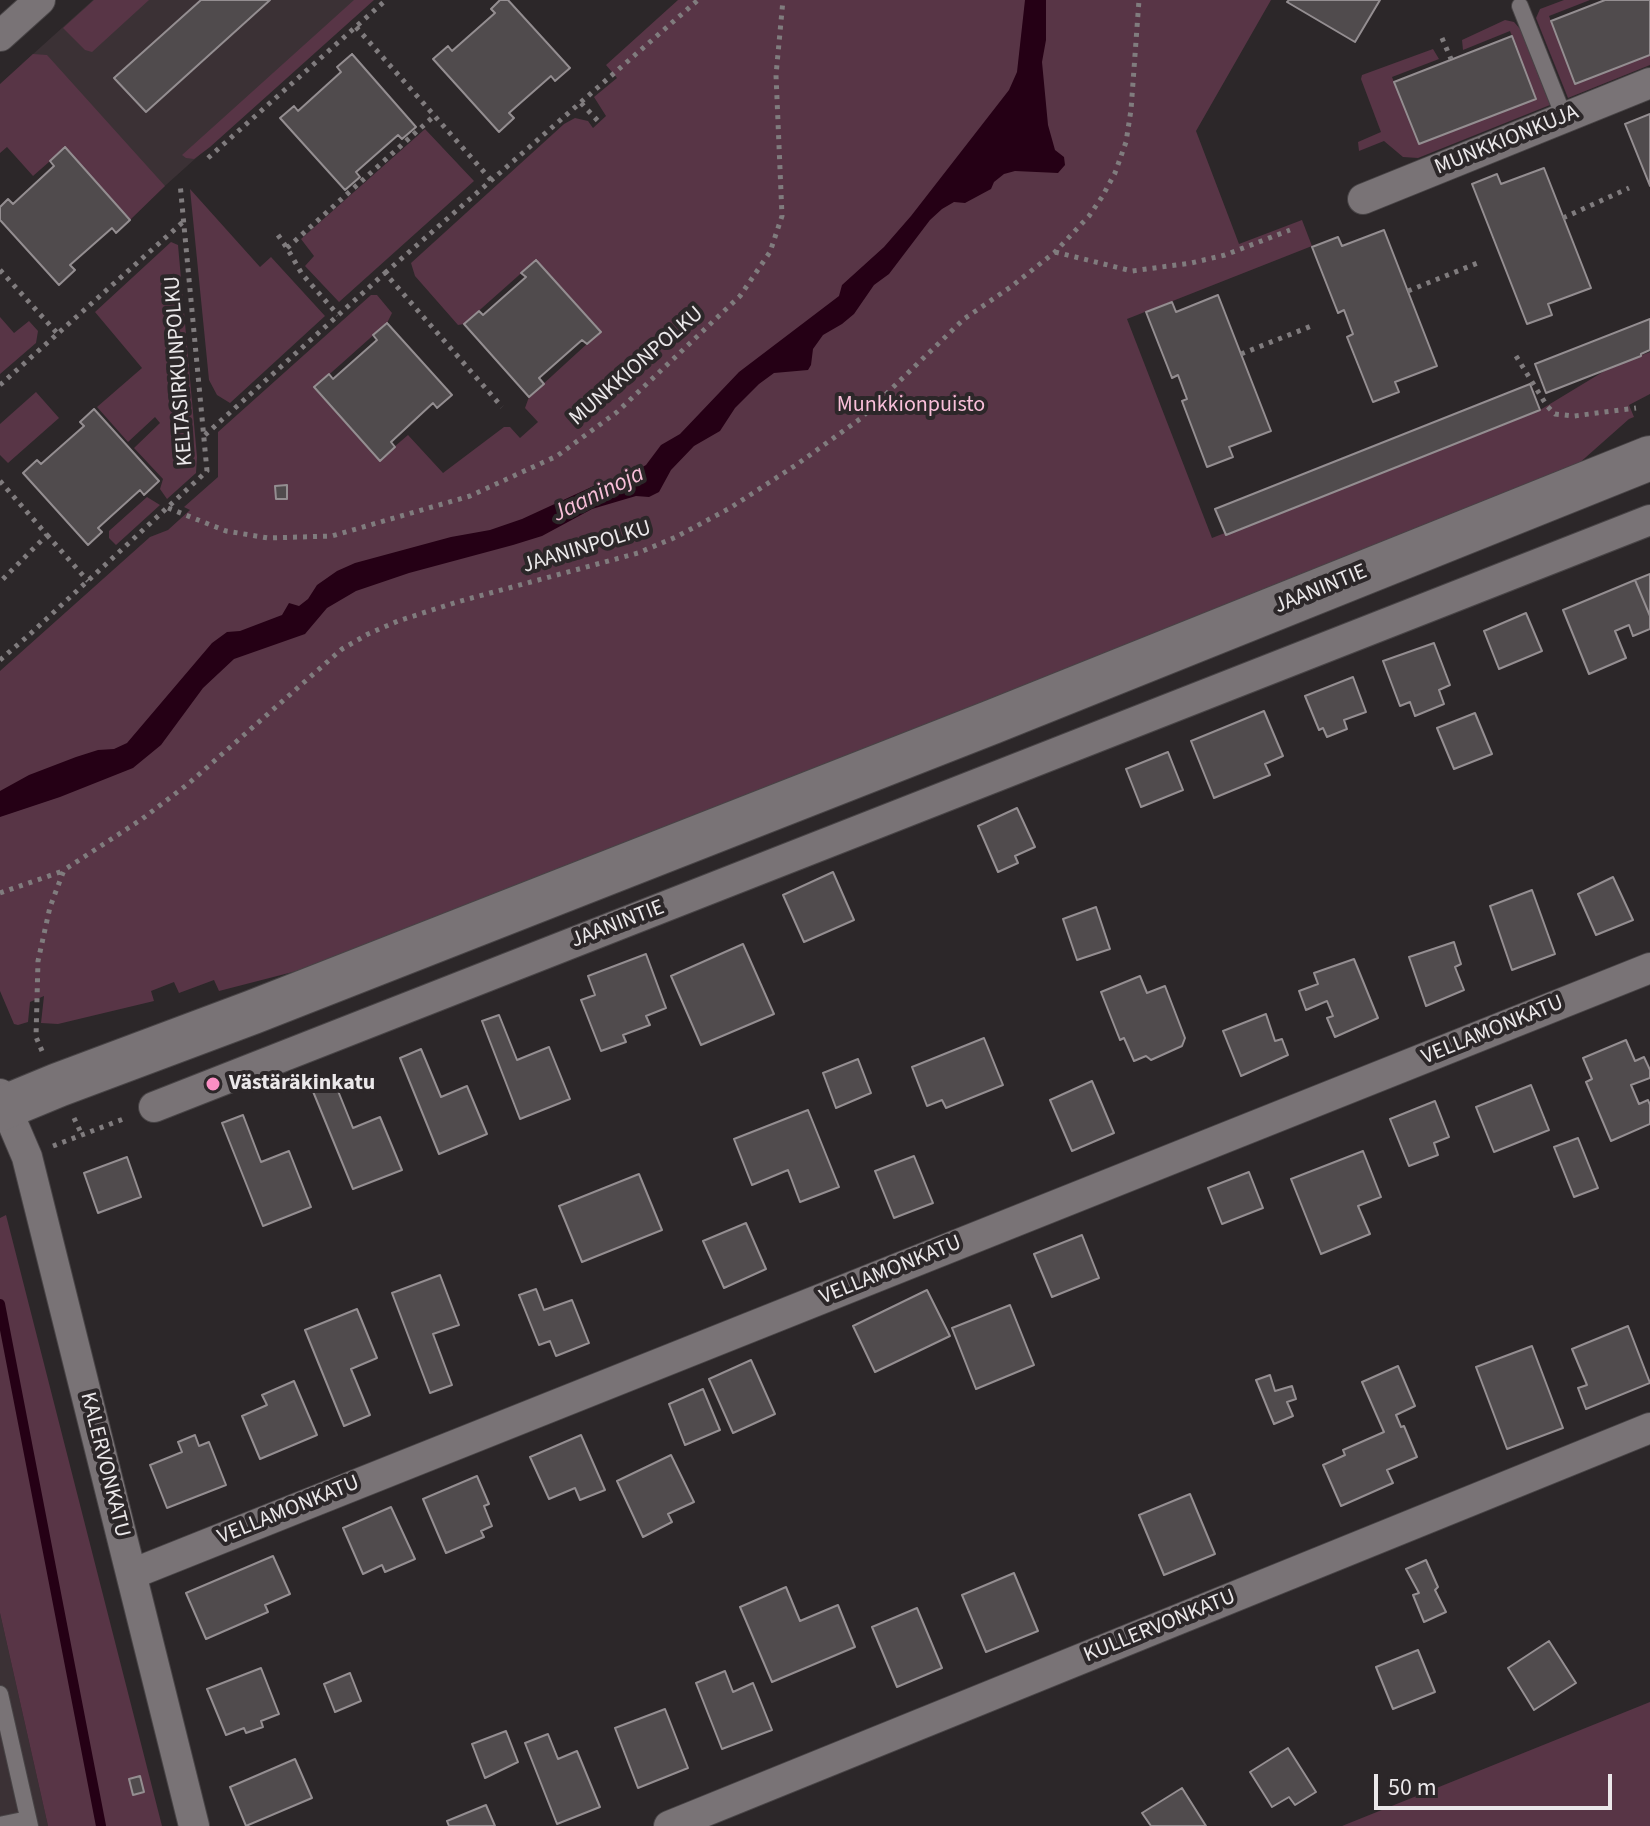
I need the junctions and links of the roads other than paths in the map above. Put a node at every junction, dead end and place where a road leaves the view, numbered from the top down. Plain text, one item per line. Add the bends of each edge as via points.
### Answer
1 (40, 0) edge
2 (1520, 6) dead end
3 (0, 36) edge
4 (1650, 83) edge
5 (1564, 117) junction
6 (1363, 199) dead end
7 (1650, 458) edge
8 (1650, 520) edge
9 (992, 722) junction
10 (1013, 770) junction
11 (1650, 968) edge
12 (253, 1012) junction
13 (271, 1061) junction
14 (2, 1103) edge
15 (154, 1107) road end
16 (1650, 1428) edge
17 (132, 1574) junction
18 (0, 1694) edge
19 (29, 1822) edge
20 (0, 1825) edge
21 (194, 1826) edge
22 (669, 1826) edge

1 - 3 street
2 - 5 lane
4 - 5 street, MUNKKIONKUJA
5 - 6 street, MUNKKIONKUJA
7 - 9 main road, JAANINTIE
8 - 10 street, JAANINTIE
9 - 10 street
9 - 12 main road, JAANINTIE
10 - 13 street, JAANINTIE
11 - 17 street, VELLAMONKATU
12 - 13 street
12 - 14 main road, JAANINTIE
13 - 15 street, JAANINTIE
14 - 17 street, KALERVONKATU via 27,1157
16 - 22 street, KULLERVONKATU
17 - 21 street, KALERVONKATU
18 - 19 lane
19 - 20 lane

